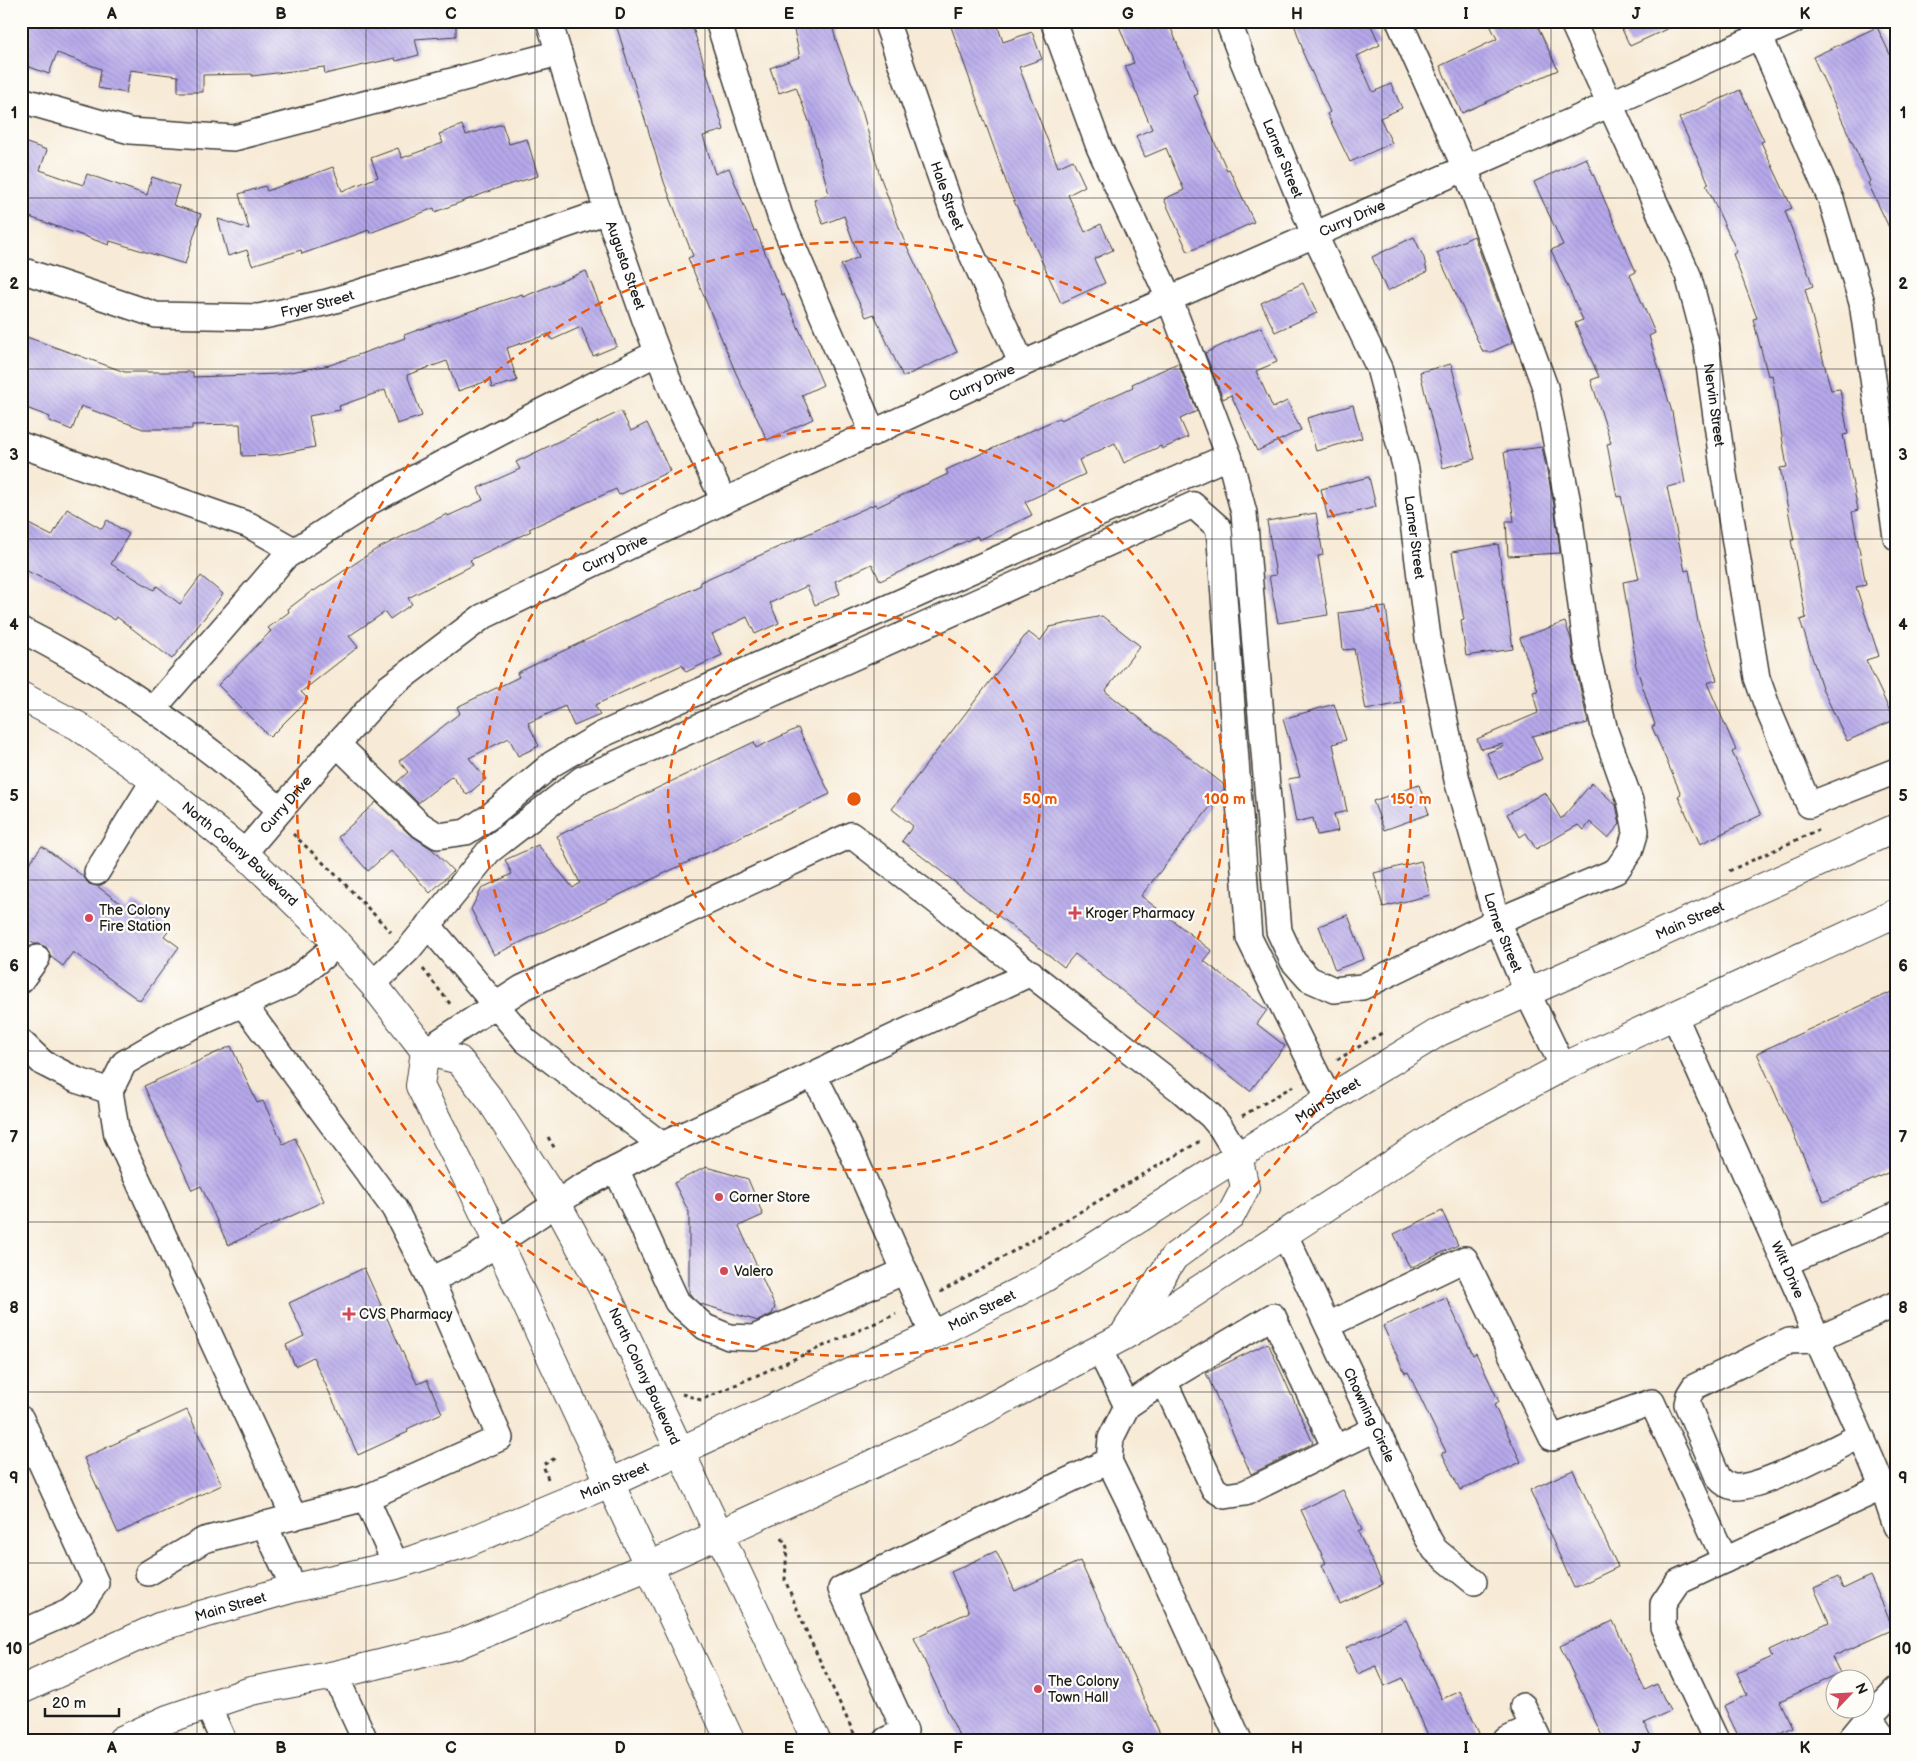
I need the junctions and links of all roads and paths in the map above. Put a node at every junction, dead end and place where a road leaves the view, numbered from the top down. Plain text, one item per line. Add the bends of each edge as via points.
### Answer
1 (549, 21) edge
2 (718, 21) edge
3 (886, 21) edge
4 (1054, 21) edge
5 (1228, 21) edge
6 (1399, 21) edge
7 (1572, 21) edge
8 (1793, 21) edge
9 (1756, 29) edge
10 (559, 53) junction
11 (21, 100) edge
12 (1608, 105) junction
13 (1465, 168) junction
14 (606, 211) junction
15 (1314, 234) junction
16 (21, 270) edge
17 (1170, 298) junction
18 (658, 353) junction
19 (1022, 364) junction
20 (873, 432) junction
21 (21, 445) edge
22 (1229, 456) junction
23 (724, 501) junction
24 (1896, 537) edge
25 (296, 551) junction
26 (21, 630) edge
27 (21, 696) edge
28 (153, 709) junction
29 (337, 744) junction
30 (1896, 771) edge
31 (154, 780) junction
32 (280, 810) junction
33 (1825, 827) dead end
34 (1896, 828) edge
35 (244, 853) junction
36 (97, 872) dead end
37 (1727, 872) dead end
38 (1896, 913) edge
39 (1498, 921) junction
40 (428, 925) junction
41 (338, 944) junction
42 (408, 950) junction
43 (37, 958) dead end
44 (1032, 973) junction
45 (21, 980) edge
46 (373, 984) junction
47 (1526, 992) junction
48 (243, 1004) junction
49 (494, 1004) junction
50 (1674, 1015) junction
51 (466, 1023) junction
52 (1388, 1030) dead end
53 (21, 1042) edge
54 (425, 1051) junction
55 (1563, 1067) junction
56 (1316, 1073) junction
57 (812, 1076) junction
58 (110, 1092) junction
59 (1328, 1099) junction
60 (1221, 1128) junction
61 (546, 1135) dead end
62 (662, 1145) junction
63 (556, 1151) dead end
64 (1238, 1156) junction
65 (616, 1169) junction
66 (557, 1204) junction
67 (1896, 1215) edge
68 (1284, 1233) junction
69 (498, 1244) junction
70 (1785, 1263) junction
71 (904, 1271) junction
72 (431, 1280) junction
73 (919, 1304) junction
74 (1896, 1304) edge
75 (1328, 1326) junction
76 (933, 1335) junction
77 (1122, 1337) junction
78 (1816, 1340) junction
79 (1099, 1349) junction
80 (1164, 1381) junction
81 (680, 1393) dead end
82 (1127, 1406) junction
83 (21, 1420) edge
84 (1375, 1429) junction
85 (1860, 1436) junction
86 (1335, 1448) junction
87 (680, 1450) junction
88 (557, 1457) dead end
89 (1109, 1461) junction
90 (548, 1479) dead end
91 (610, 1483) junction
92 (1888, 1496) edge
93 (366, 1498) junction
94 (294, 1516) junction
95 (264, 1524) junction
96 (1896, 1526) edge
97 (719, 1534) junction
98 (782, 1538) dead end
99 (1725, 1560) junction
100 (396, 1565) junction
101 (649, 1566) junction
102 (148, 1573) dead end
103 (1474, 1582) dead end
104 (294, 1588) junction
105 (21, 1633) edge
106 (335, 1675) junction
107 (21, 1690) edge
108 (1896, 1690) edge
109 (208, 1706) junction
110 (1874, 1711) edge
111 (1867, 1718) edge
112 (1870, 1718) edge
113 (1531, 1725) edge
114 (900, 1737) edge
115 (359, 1738) edge
116 (122, 1740) edge
117 (223, 1740) edge
118 (730, 1740) edge
119 (816, 1740) edge
120 (857, 1740) edge
121 (1240, 1740) edge
122 (1506, 1740) edge
123 (1716, 1740) edge
124 (1850, 1740) edge
125 (1886, 1740) edge

1 - 10 street, Augusta Street
2 - 20 street via 780,216
3 - 19 street, Hale Street via 953,213
4 - 17 street via 1099,147
5 - 15 street, Larner Street
6 - 13 street
7 - 12 street, Nervin Street
8 - 9 street, Curry Drive
9 - 12 street, Curry Drive
9 - 24 street via 1832,202 1862,303
10 - 11 street via 234,138 130,131
10 - 14 street, Augusta Street
12 - 13 street, Curry Drive
12 - 30 street, Nervin Street via 1688,275 1706,343 1757,678 1809,805
13 - 15 street, Curry Drive
13 - 39 street via 1545,387 1568,503 1587,653 1605,731 1630,801 1636,831 1630,851 1616,871
14 - 16 street, Fryer Street via 453,264 328,302 259,317 156,315
14 - 18 street, Augusta Street
15 - 17 street, Curry Drive
15 - 39 street, Larner Street via 1378,368 1406,469 1428,638 1456,780
17 - 19 street, Curry Drive
17 - 22 street
18 - 23 street, Augusta Street via 675,398
18 - 25 street via 373,500
19 - 20 street, Curry Drive
20 - 23 street, Curry Drive
21 - 25 street via 249,525
22 - 29 street via 601,735 552,764 466,832 438,836 419,824
22 - 39 street via 1244,513 1279,931 1293,961 1309,979 1334,990 1362,987
23 - 29 street, Curry Drive via 482,617 388,688
25 - 28 street via 285,557
26 - 28 street via 88,667
27 - 31 main road, North Colony Boulevard via 78,726
28 - 32 street via 214,752
29 - 32 street, Curry Drive
31 - 35 main road, North Colony Boulevard
31 - 36 street
32 - 35 street, Curry Drive
32 - 42 path via 295,837
33 - 37 path
34 - 47 main road, Main Street
35 - 41 main road, North Colony Boulevard
38 - 50 main road
39 - 47 street, Larner Street
40 - 42 street
40 - 49 street
40 - 56 street via 489,851 582,779 1193,505 1219,528 1250,938
41 - 46 main road, North Colony Boulevard
41 - 48 street via 291,983
42 - 46 street
42 - 51 path
43 - 45 street
44 - 49 street via 851,835
44 - 57 street
44 - 60 street via 1178,1088
46 - 54 main road, North Colony Boulevard
47 - 55 street, Larner Street
47 - 59 main road, Main Street via 1439,1032
48 - 58 street via 172,1035 124,1063
48 - 72 street via 394,1208
49 - 51 street
49 - 62 street via 526,1041
50 - 55 main road
50 - 70 street, Witt Drive
51 - 54 street
52 - 56 path
53 - 58 street via 43,1063
54 - 66 main road, North Colony Boulevard via 459,1060 491,1101
54 - 69 main road via 420,1086
55 - 68 main road via 1448,1128
56 - 59 street
56 - 60 path
57 - 62 street
57 - 71 street via 846,1141
58 - 94 street via 118,1135
59 - 64 main road, Main Street
60 - 64 street
60 - 73 path
61 - 63 path
62 - 65 street
64 - 76 main road, Main Street via 1043,1279
64 - 77 main road via 1245,1188 1231,1214 1174,1258
65 - 66 street
65 - 71 street via 677,1302 705,1327 729,1337 754,1338
66 - 69 street
66 - 87 main road, North Colony Boulevard via 608,1298
67 - 70 street
68 - 75 street, Chowning Circle
68 - 77 main road
69 - 72 street
69 - 91 main road
70 - 78 street, Witt Drive
71 - 73 street
72 - 93 street via 500,1438
73 - 76 street
73 - 81 path via 701,1400
74 - 78 street
75 - 84 street, Chowning Circle
75 - 99 street via 1465,1259 1552,1438 1652,1402
76 - 87 main road, Main Street
77 - 79 main road
78 - 85 street, Witt Drive
78 - 85 street via 1789,1341 1694,1387 1687,1404 1718,1478 1734,1487 1764,1481
79 - 82 street
79 - 97 main road via 947,1430
80 - 82 street
80 - 86 street via 1214,1489 1226,1496 1245,1493
80 - 86 street via 1273,1316
82 - 89 street via 1111,1438
83 - 105 street via 96,1583 84,1600 69,1612
84 - 86 street
84 - 103 street, Chowning Circle via 1435,1550
85 - 92 street, Witt Drive
87 - 91 main road, Main Street
87 - 97 main road, North Colony Boulevard
88 - 90 path via 543,1465
89 - 114 street via 841,1589
89 - 121 street
91 - 100 main road, Main Street via 466,1543
91 - 101 main road
92 - 96 street, Witt Drive
92 - 99 street
93 - 94 street
93 - 100 street
94 - 95 street
95 - 102 street via 204,1540
95 - 104 street
97 - 101 main road
97 - 119 main road, North Colony Boulevard
98 - 120 path via 787,1547 785,1580
99 - 123 street via 1678,1582 1663,1604 1663,1627
100 - 104 main road, Main Street
101 - 106 main road via 456,1646
101 - 118 main road
104 - 107 main road, Main Street via 159,1627
106 - 109 main road via 251,1691
106 - 115 street
108 - 110 street
109 - 116 main road
109 - 117 street
111 - 124 street
112 - 125 street
113 - 122 street

